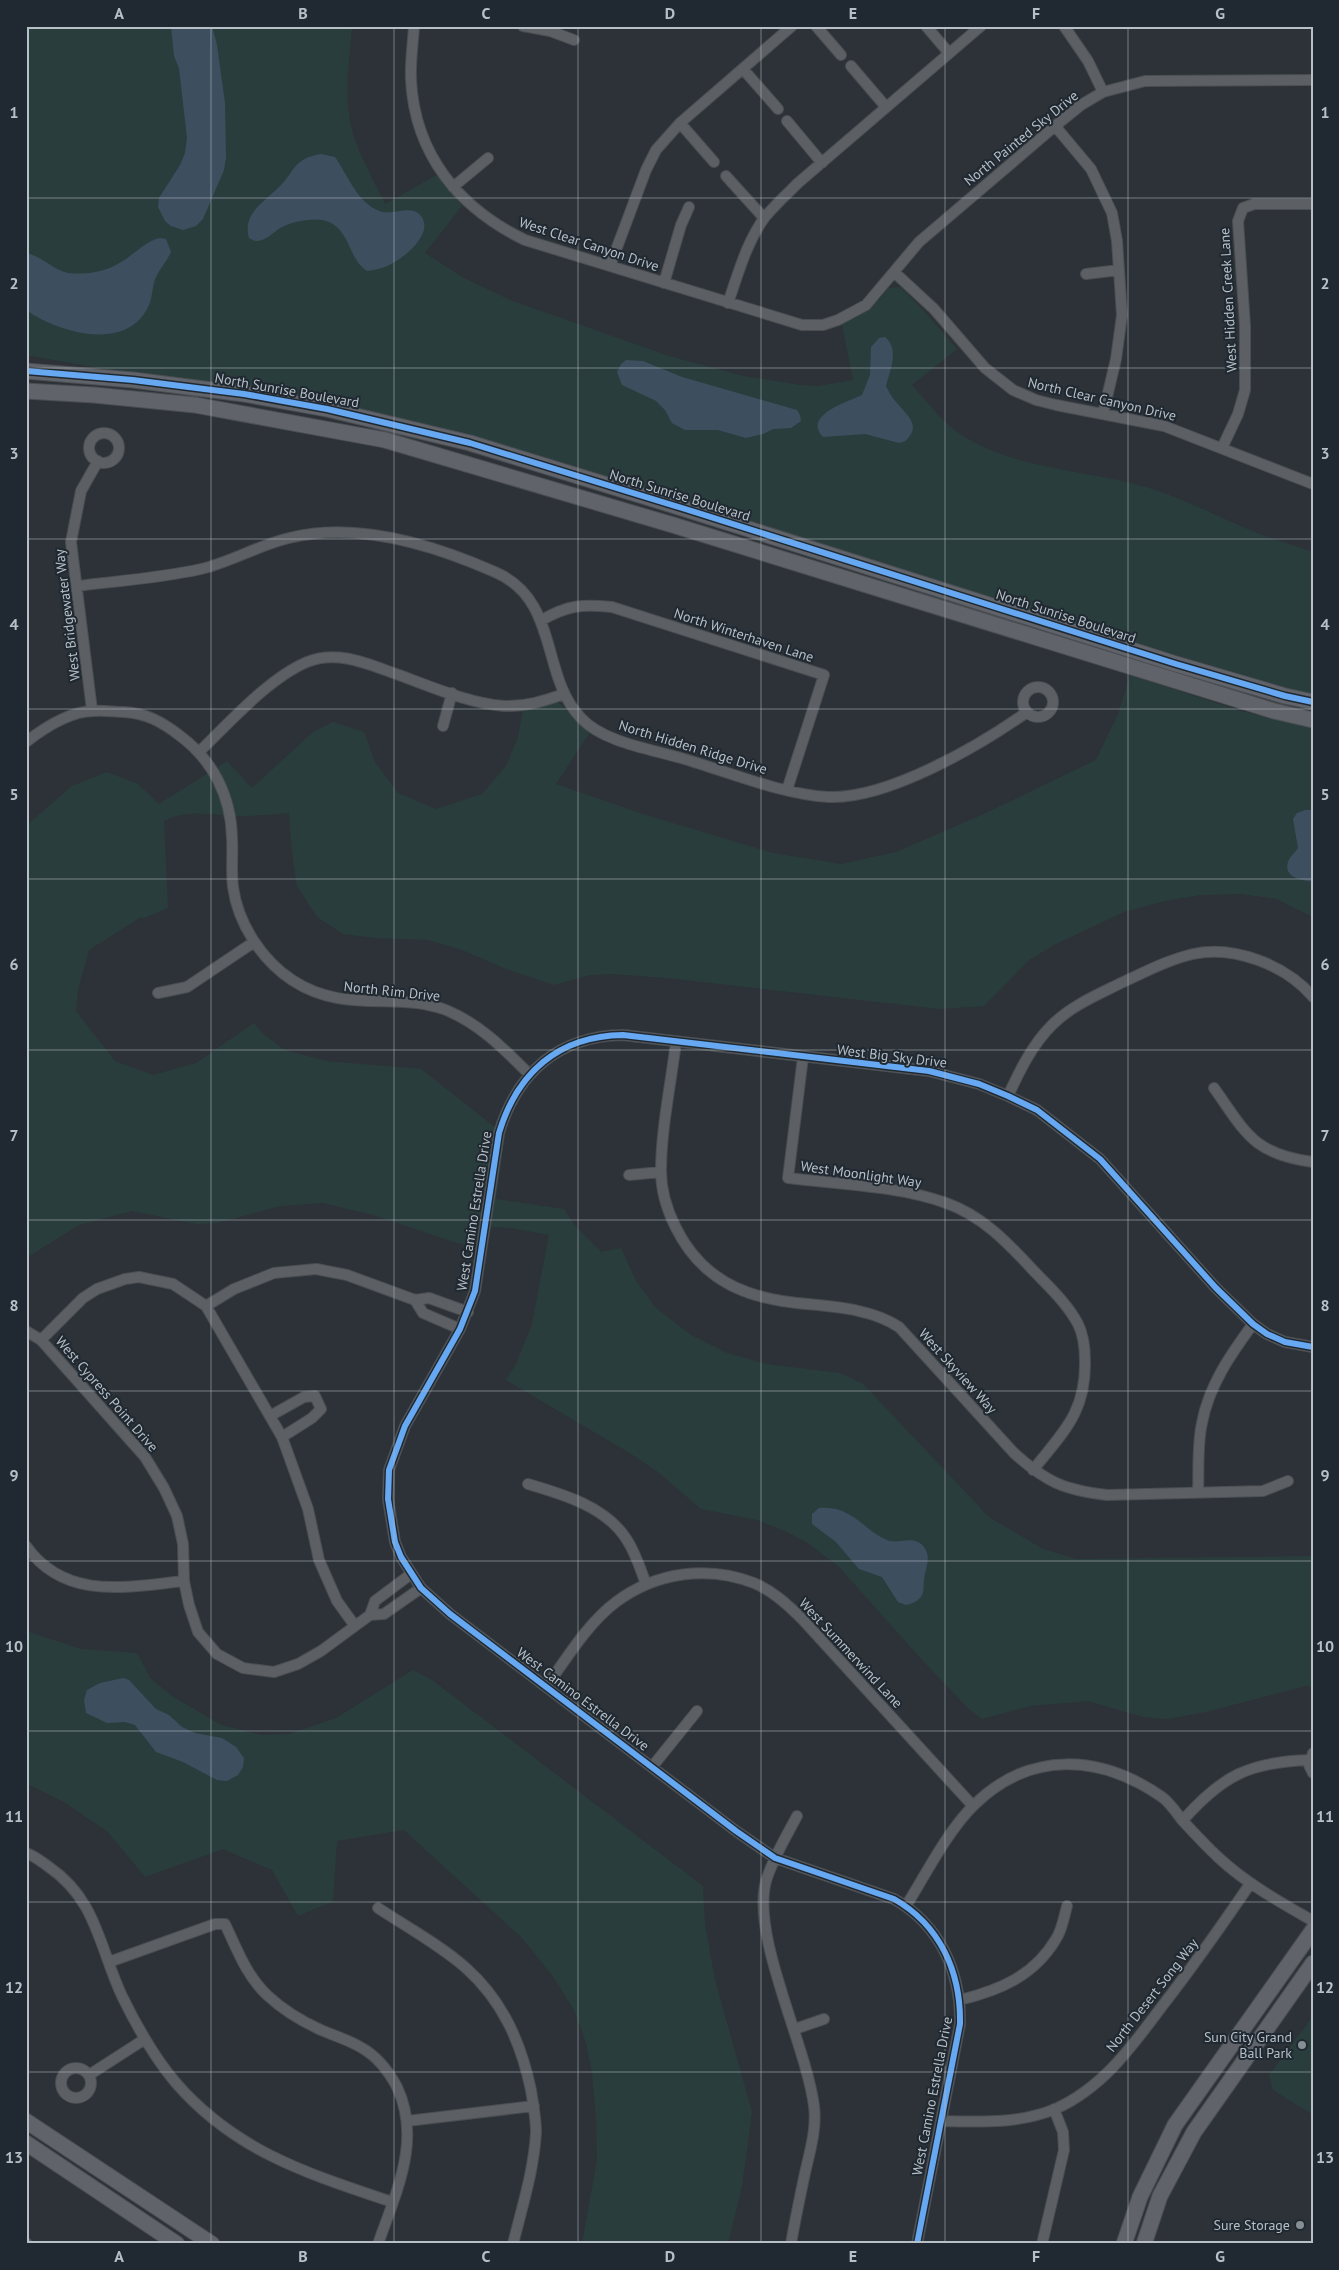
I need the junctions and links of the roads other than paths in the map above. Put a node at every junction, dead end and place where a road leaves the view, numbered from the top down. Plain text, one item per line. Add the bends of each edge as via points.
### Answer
1 (414, 26) edge
2 (523, 26) edge
3 (792, 26) edge
4 (816, 26) edge
5 (926, 26) edge
6 (981, 26) edge
7 (1064, 26) edge
8 (574, 40) dead end
9 (949, 53) junction
10 (841, 55) dead end
11 (851, 66) dead end
12 (743, 69) junction
13 (1313, 80) edge
14 (1103, 92) junction
15 (886, 107) junction
16 (778, 110) dead end
17 (788, 121) dead end
18 (680, 123) junction
19 (1055, 126) junction
20 (488, 158) dead end
21 (714, 162) dead end
22 (822, 163) junction
23 (726, 176) dead end
24 (452, 187) junction
25 (1313, 204) edge
26 (689, 207) dead end
27 (764, 218) junction
28 (610, 266) junction
29 (1119, 270) junction
30 (894, 272) junction
31 (1086, 274) dead end
32 (664, 283) junction
33 (728, 303) junction
34 (26, 371) edge
35 (26, 391) edge
36 (1103, 414) junction
37 (1222, 448) junction
38 (98, 461) dead end
39 (1313, 484) edge
40 (77, 586) junction
41 (542, 620) junction
42 (452, 693) junction
43 (564, 694) junction
44 (1313, 702) edge
45 (92, 710) junction
46 (1027, 712) dead end
47 (1313, 720) edge
48 (443, 726) dead end
49 (26, 742) edge
50 (200, 751) junction
51 (787, 790) junction
52 (254, 942) junction
53 (158, 993) dead end
54 (1313, 997) edge
55 (676, 1042) junction
56 (803, 1057) junction
57 (529, 1074) junction
58 (1214, 1088) dead end
59 (1008, 1096) junction
60 (1313, 1162) edge
61 (661, 1172) junction
62 (629, 1175) dead end
63 (415, 1300) junction
64 (206, 1306) junction
65 (468, 1312) junction
66 (1253, 1324) junction
67 (460, 1329) junction
68 (26, 1331) edge
69 (41, 1340) junction
70 (1313, 1347) edge
71 (270, 1416) junction
72 (282, 1437) junction
73 (1033, 1470) junction
74 (1288, 1481) dead end
75 (528, 1484) dead end
76 (1198, 1492) junction
77 (26, 1546) edge
78 (411, 1574) junction
79 (184, 1581) junction
80 (646, 1584) junction
81 (421, 1588) junction
82 (370, 1615) junction
83 (355, 1626) junction
84 (546, 1687) junction
85 (697, 1711) dead end
86 (1311, 1757) edge
87 (652, 1767) junction
88 (1313, 1773) edge
89 (973, 1806) junction
90 (797, 1816) dead end
91 (1183, 1820) junction
92 (29, 1854) edge
93 (775, 1858) junction
94 (26, 1865) edge
95 (1250, 1884) junction
96 (906, 1906) junction
97 (1067, 1906) dead end
98 (378, 1908) dead end
99 (1313, 1921) edge
100 (1313, 1930) edge
101 (109, 1962) junction
102 (1313, 1963) edge
103 (960, 2000) junction
104 (824, 2019) dead end
105 (795, 2028) junction
106 (145, 2039) junction
107 (89, 2076) dead end
108 (534, 2106) junction
109 (1054, 2109) junction
110 (26, 2121) edge
111 (407, 2121) junction
112 (942, 2121) junction
113 (26, 2144) edge
114 (1143, 2190) junction
115 (1160, 2196) junction
116 (392, 2202) junction
117 (178, 2244) edge
118 (212, 2244) edge
119 (378, 2244) edge
120 (513, 2244) edge
121 (791, 2244) edge
122 (917, 2244) edge
123 (1042, 2244) edge
124 (1124, 2244) edge
125 (1144, 2244) edge

1 - 24 street, West Clear Canyon Drive via 411,79 414,107 428,150
2 - 8 street
3 - 12 street
4 - 10 street
5 - 9 street
6 - 9 street
7 - 14 street via 1088,61
9 - 15 street
11 - 15 street
12 - 16 street
12 - 18 street
13 - 14 street, North Painted Sky Drive via 1145,81
14 - 19 street, North Painted Sky Drive
15 - 22 street
17 - 22 street
18 - 21 street
18 - 28 street via 656,150 646,170
19 - 29 street via 1091,169 1106,198 1112,213
19 - 30 street, North Painted Sky Drive via 919,242
20 - 24 street
22 - 27 street
23 - 27 street
24 - 28 street, West Clear Canyon Drive via 500,228 525,240
25 - 37 street, West Hidden Creek Lane via 1254,204 1243,208 1238,221 1245,390
26 - 32 street, West Clear Canyon Drive
27 - 33 street via 741,265
28 - 32 street, West Clear Canyon Drive
29 - 31 street
29 - 36 street via 1122,315
30 - 33 street, West Clear Canyon Drive via 866,305 823,325 802,325
30 - 36 street, North Clear Canyon Drive via 934,309 985,368 1013,390 1036,400
32 - 33 street, West Clear Canyon Drive
34 - 44 street, North Sunrise Boulevard via 199,387 328,409 461,441 1167,661
35 - 47 street, North Sunrise Boulevard via 195,405 386,440 683,528 1274,712
36 - 37 street, North Clear Canyon Drive via 1164,426
37 - 39 street, North Clear Canyon Drive
38 - 40 street, West Bridgewater Way via 81,491 74,521 71,542
40 - 41 street, North Hidden Ridge Drive via 202,568 286,538 307,534 364,533 390,537 498,573 522,590
40 - 45 street, West Bridgewater Way
41 - 43 street, North Hidden Ridge Drive
41 - 51 street, North Winterhaven Lane via 576,605 612,607 824,675
42 - 43 street via 504,706 524,706
42 - 48 street
42 - 50 street via 364,661 336,657 309,661 281,675
43 - 51 street, North Hidden Ridge Drive via 592,728 625,742
45 - 49 street, North Rim Drive via 42,730
45 - 50 street, North Rim Drive via 147,715 167,725
46 - 51 street, North Hidden Ridge Drive via 985,741 874,792 827,797
50 - 52 street, North Rim Drive via 227,801 231,820 233,888
52 - 53 street via 187,987
52 - 57 street, North Rim Drive via 292,980 320,994 357,1002 420,1005 461,1017 492,1038
54 - 59 street via 1282,971 1247,957 1214,952 1172,961 1070,1010 1035,1044
55 - 56 street, West Big Sky Drive
55 - 57 street, West Big Sky Drive via 623,1035 593,1038 559,1052
55 - 61 street, West Skyview Way
56 - 59 street, West Big Sky Drive via 929,1071 979,1084
56 - 73 street, West Moonlight Way via 788,1178 919,1194 948,1203 1000,1235 1063,1303 1078,1324 1085,1344 1085,1371 1077,1411
57 - 65 street, West Camino Estrella Drive via 506,1111 499,1133 480,1269
58 - 60 street via 1257,1144 1291,1159
59 - 66 street, West Big Sky Drive via 1037,1110 1100,1159 1216,1288
61 - 62 street
61 - 73 street, West Skyview Way via 670,1215 691,1252 711,1273 734,1288 758,1297 858,1311 887,1319 899,1327
63 - 64 street via 347,1275 300,1270 256,1279
63 - 65 street via 429,1298
63 - 67 street via 423,1313
64 - 69 street via 173,1284 139,1277 125,1279 109,1283 84,1298
64 - 71 street
65 - 67 street, West Camino Estrella Drive
66 - 70 street, West Big Sky Drive via 1285,1342
66 - 76 street via 1211,1391 1201,1425
67 - 78 street, West Camino Estrella Drive via 405,1426 389,1470 388,1499 395,1542
68 - 69 street, West Cypress Point Drive
69 - 79 street, West Cypress Point Drive via 146,1457 177,1516 183,1544
71 - 72 street
71 - 72 street via 304,1397 315,1396 321,1409
72 - 83 street via 308,1509 320,1560 337,1601
73 - 76 street, West Skyview Way via 1058,1485 1084,1492 1107,1495
74 - 76 street, West Skyview Way via 1263,1491
75 - 80 street via 576,1500 612,1522 625,1536
77 - 79 street via 55,1574 81,1585 106,1588
78 - 81 street, West Camino Estrella Drive
78 - 82 street, West Cypress Point Drive via 375,1601
79 - 83 street, West Cypress Point Drive via 198,1632 217,1654 243,1668 274,1672 298,1664
80 - 84 street, West Summerwind Lane via 616,1602 598,1619
80 - 89 street, West Summerwind Lane via 690,1573 714,1573 754,1583 770,1592 802,1619
81 - 82 street, West Cypress Point Drive via 384,1614
81 - 84 street, West Camino Estrella Drive
82 - 83 street, West Cypress Point Drive
84 - 87 street, West Camino Estrella Drive
85 - 87 street
86 - 88 street
86 - 91 street via 1260,1765 1229,1778 1203,1797
87 - 93 street, West Camino Estrella Drive
89 - 91 street via 1006,1779 1028,1770 1049,1764 1090,1765 1128,1777 1164,1798
89 - 96 street via 955,1828
90 - 93 street
91 - 95 street via 1218,1858
92 - 94 street
92 - 101 street via 68,1881 81,1897
93 - 96 street, West Camino Estrella Drive
93 - 105 street via 766,1883 763,1906 769,1944
95 - 99 street
95 - 109 street, North Desert Song Way via 1126,2054 1087,2090
96 - 103 street, West Camino Estrella Drive via 928,1925 943,1946
97 - 103 street via 1057,1938 1038,1962 1017,1980 992,1992
98 - 108 street via 456,1960 490,1994 516,2036
100 - 114 street via 1187,2107
101 - 106 street via 121,1994
101 - 111 street via 215,1924 225,1924 238,1956 265,1993 281,2008 320,2030 363,2048 376,2058 394,2082
102 - 115 street via 1194,2132
103 - 112 street, West Camino Estrella Drive via 960,2024
104 - 105 street
105 - 121 street via 814,2108 813,2137
106 - 107 street
106 - 116 street via 182,2089 238,2137 288,2165
108 - 111 street
108 - 120 street via 534,2154
109 - 112 street, North Desert Song Way via 1019,2119
109 - 123 street via 1064,2150
110 - 118 street
111 - 116 street via 405,2160
112 - 122 street, West Camino Estrella Drive
113 - 117 street
114 - 115 street
114 - 124 street
115 - 125 street
116 - 119 street

